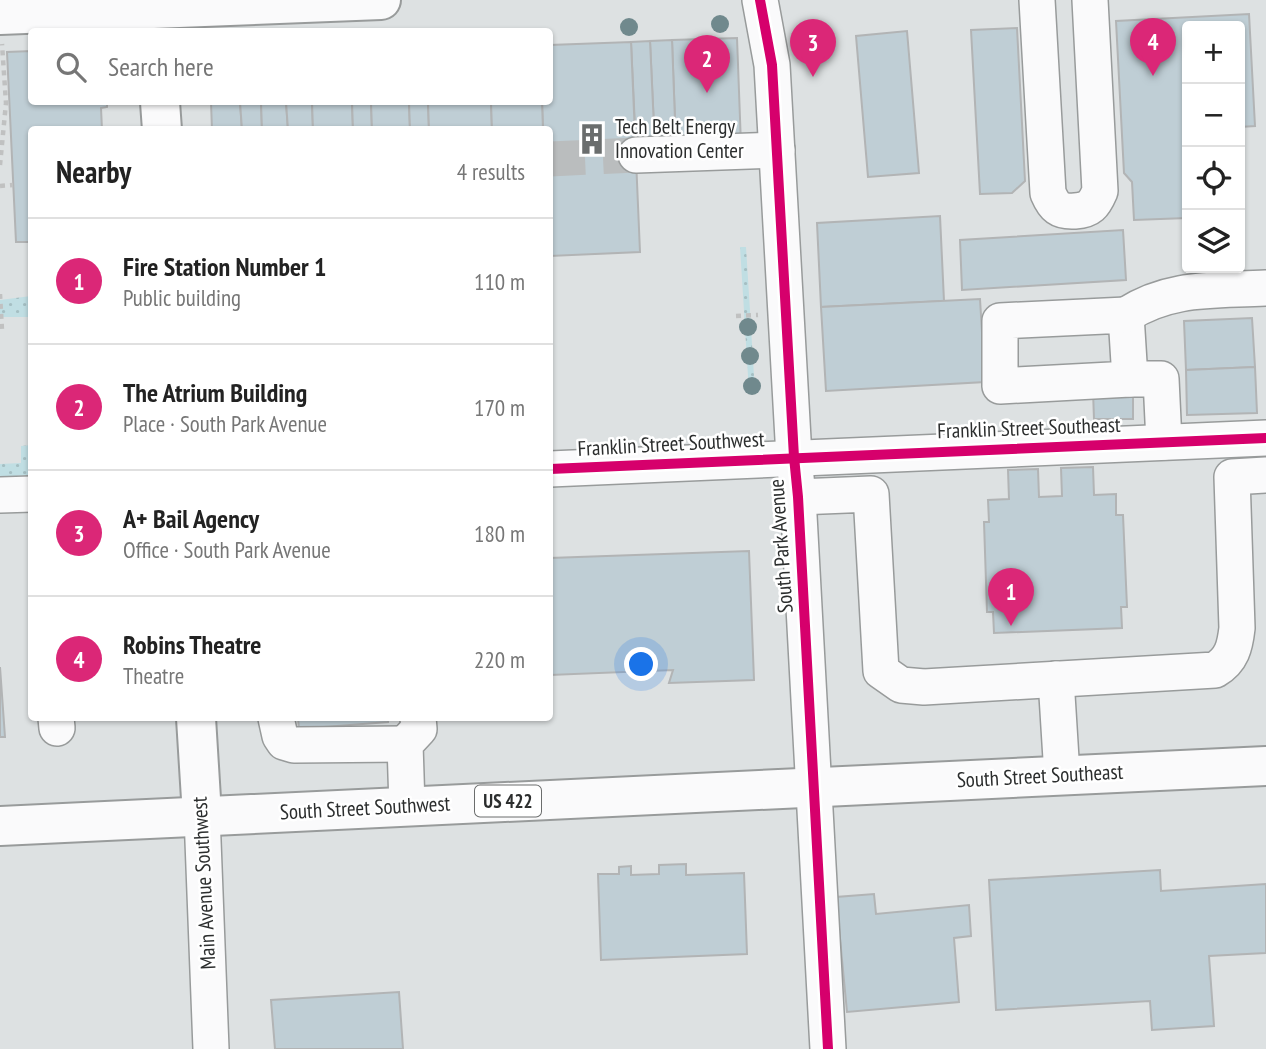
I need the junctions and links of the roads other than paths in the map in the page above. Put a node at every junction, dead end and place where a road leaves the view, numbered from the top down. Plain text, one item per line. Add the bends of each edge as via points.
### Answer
1 (381, 0) edge
2 (760, 0) edge
3 (1037, 0) edge
4 (1090, 0) edge
5 (156, 13) edge
6 (6, 24) edge
7 (160, 105) edge
8 (162, 126) edge
9 (777, 150) junction
10 (636, 155) tunnel mouth
11 (1266, 288) edge
12 (1126, 314) junction
13 (1130, 379) junction
14 (1266, 438) edge
15 (1164, 442) junction
16 (794, 457) junction
17 (553, 469) edge
18 (1266, 475) edge
19 (28, 494) edge
20 (0, 495) edge
21 (798, 497) junction
22 (1056, 679) junction
23 (196, 721) edge
24 (278, 727) edge
25 (412, 731) edge
26 (1266, 765) edge
27 (1062, 775) junction
28 (814, 787) junction
29 (407, 806) junction
30 (202, 815) junction
31 (0, 826) edge
32 (211, 1049) edge
33 (828, 1049) edge

1 - 5 main road
2 - 9 street, South Park Avenue via 772,65
3 - 4 street via 1048,193 1063,212 1087,210 1100,191
5 - 6 main road
7 - 8 main road
9 - 10 street
9 - 16 street, South Park Avenue
11 - 12 street via 1175,292
12 - 13 street
12 - 13 street via 1000,321 1000,386
13 - 15 street via 1161,379
14 - 15 street, Franklin Street Southeast
15 - 16 street, Franklin Street Southeast
16 - 17 street, Franklin Street Southwest
16 - 21 street, South Park Avenue
18 - 22 street via 1233,477 1237,628 1235,647 1222,666
19 - 20 street
21 - 22 street via 871,494 878,662 887,677 901,685 924,687
21 - 28 street, South Park Avenue
22 - 27 street
23 - 30 main road, Main Avenue Southwest
24 - 25 street via 284,742 295,745
25 - 29 street
26 - 27 main road, South Street Southeast / US 422
27 - 28 main road, South Street Southeast / US 422
28 - 29 main road, South Street Southwest / US 422
28 - 33 street, South Park Avenue
29 - 30 main road, South Street Southwest / US 422
30 - 31 main road, South Street Southwest / US 422
30 - 32 street, Main Avenue Southwest

